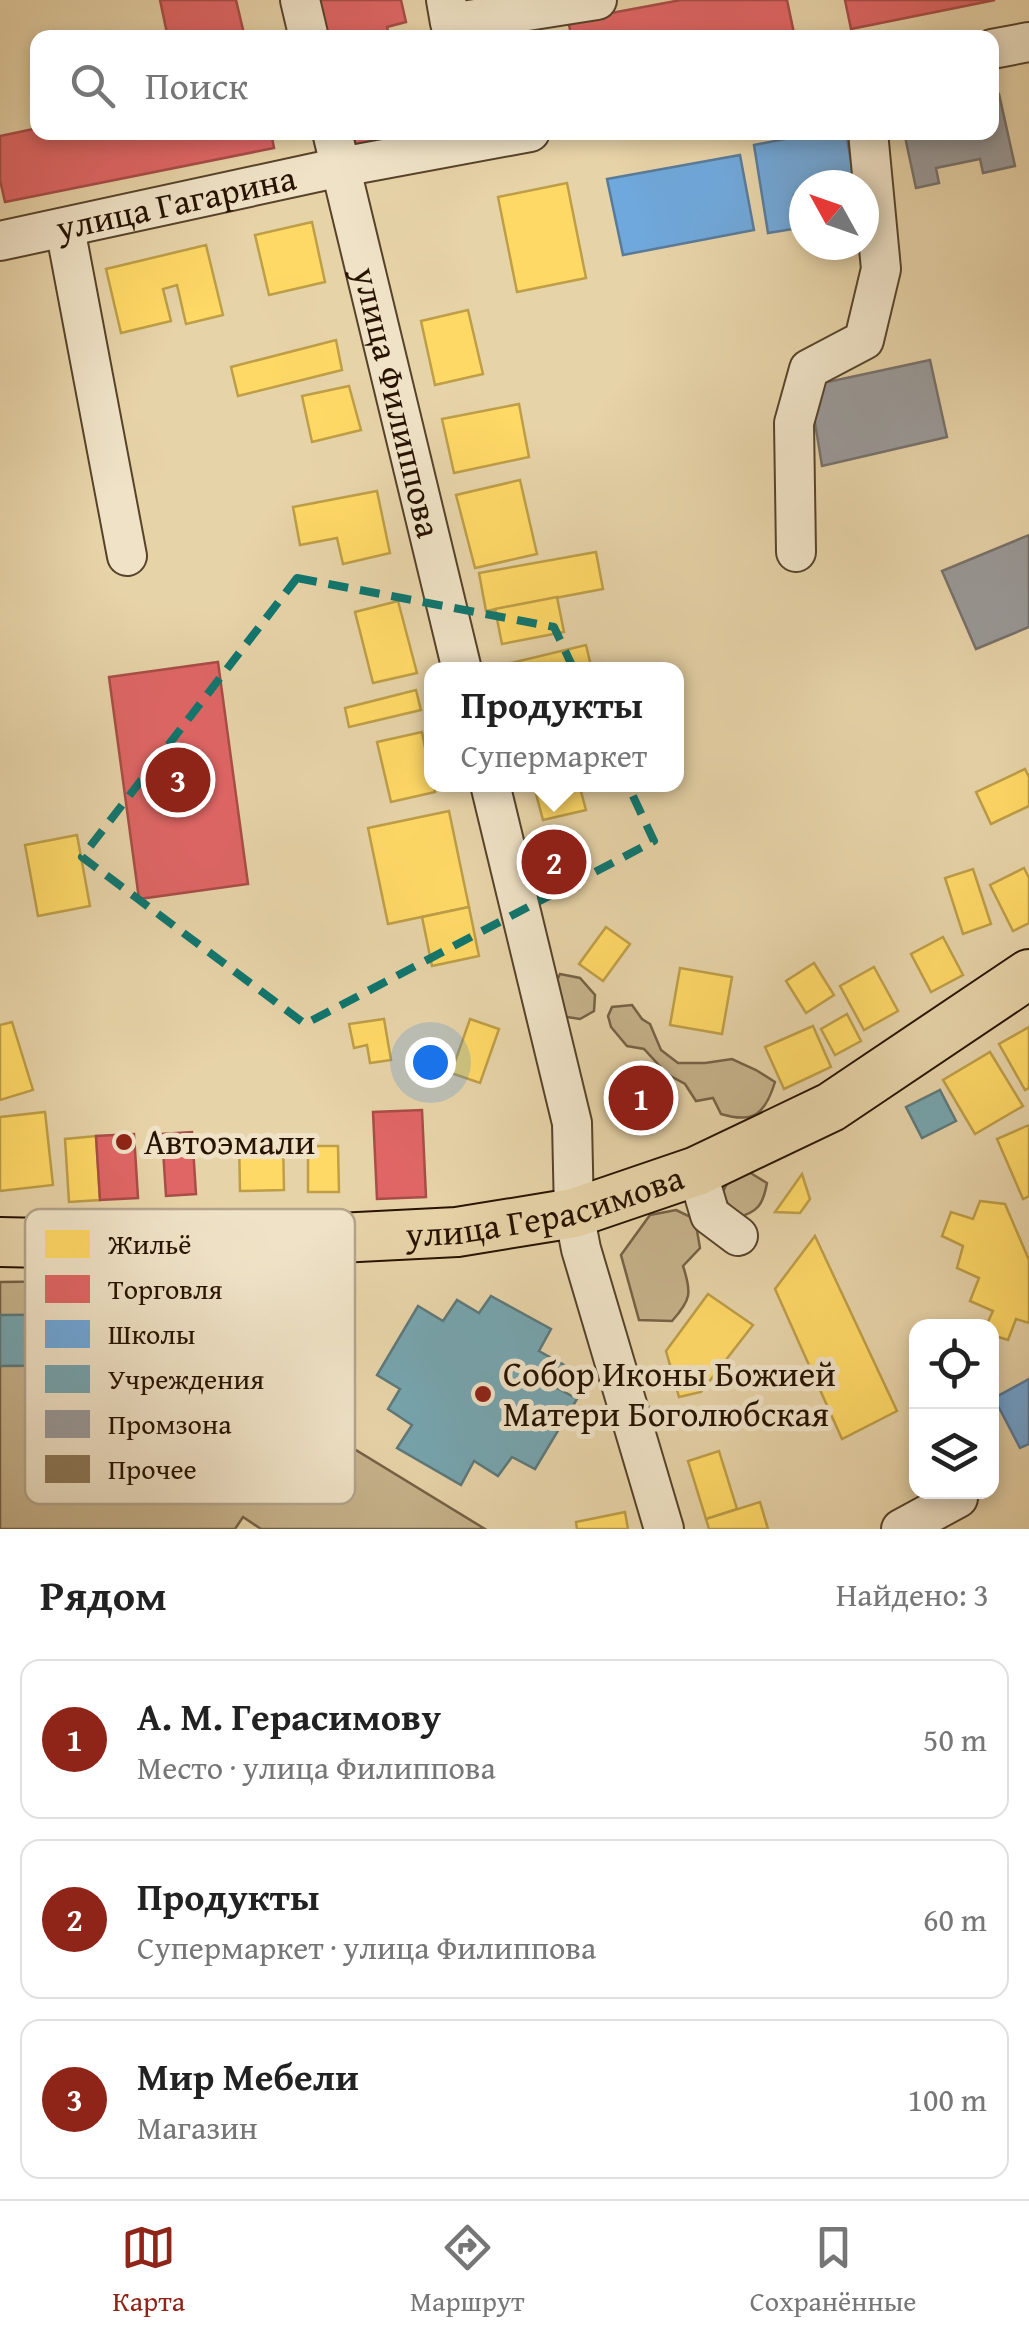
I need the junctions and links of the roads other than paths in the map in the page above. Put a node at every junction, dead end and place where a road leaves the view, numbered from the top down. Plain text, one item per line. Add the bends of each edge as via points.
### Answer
1 (300, 0) edge
2 (446, 0) edge
3 (597, 0) edge
4 (308, 30) edge
5 (1029, 42) edge
6 (999, 47) edge
7 (444, 140) edge
8 (869, 140) edge
9 (337, 150) edge
10 (65, 228) junction
11 (0, 240) edge
12 (796, 552) dead end
13 (126, 556) dead end
14 (460, 662) edge
15 (492, 792) edge
16 (1029, 974) edge
17 (697, 1170) junction
18 (574, 1213) junction
19 (738, 1236) dead end
20 (355, 1238) edge
21 (0, 1242) edge
22 (25, 1243) edge
23 (956, 1499) edge
24 (664, 1529) edge
25 (901, 1529) edge

1 - 4 street
2 - 3 street via 450,23
5 - 6 street
7 - 9 street, улица Гагарина
8 - 12 street via 881,268 864,340 810,369 804,387 794,423
9 - 10 street, улица Гагарина
9 - 14 street, улица Филиппова
10 - 11 street, улица Гагарина
10 - 13 street
15 - 18 street via 572,1124
16 - 17 main road, улица Герасимова via 830,1107
17 - 18 main road, улица Герасимова
17 - 19 street via 710,1216
18 - 20 main road, улица Герасимова via 456,1232
18 - 24 street
21 - 22 main road, улица Герасимова
23 - 25 street

